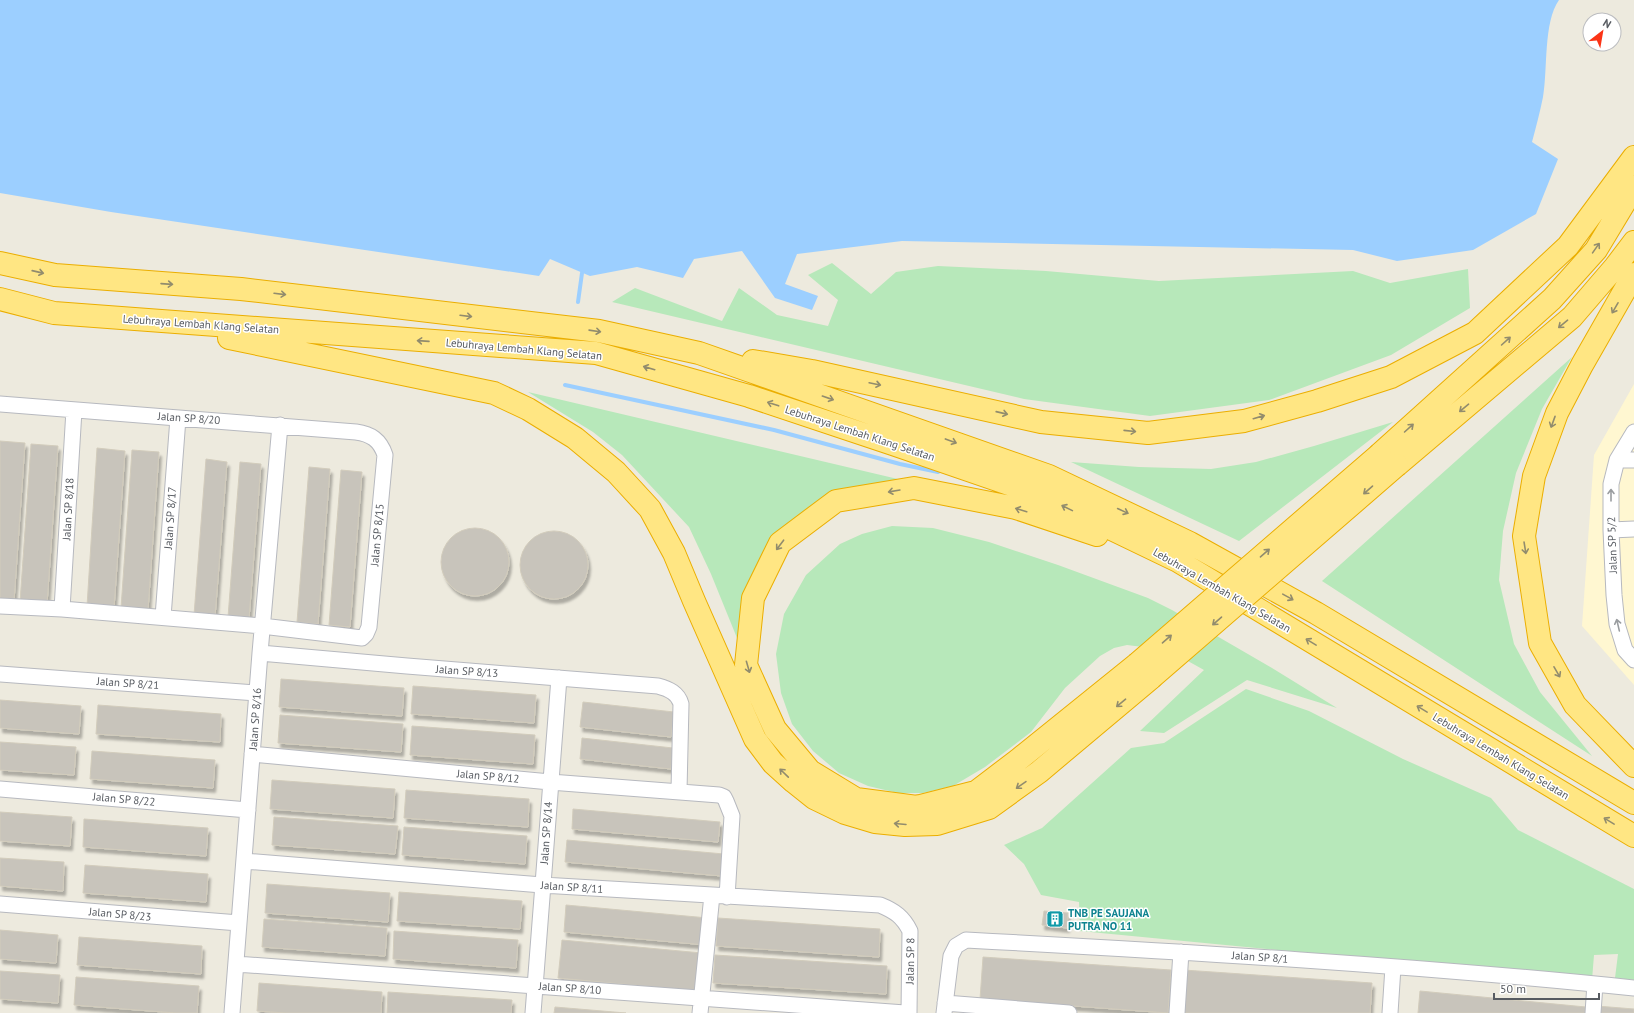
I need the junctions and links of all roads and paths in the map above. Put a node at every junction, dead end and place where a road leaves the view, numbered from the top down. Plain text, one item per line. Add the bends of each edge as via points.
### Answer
1 (1634, 157) edge
2 (1634, 187) edge
3 (1634, 242) edge
4 (0, 263) edge
5 (1634, 274) edge
6 (0, 298) edge
7 (140, 320) junction
8 (699, 353) junction
9 (0, 404) edge
10 (74, 410) junction
11 (178, 418) junction
12 (280, 425) junction
13 (1634, 432) edge
14 (376, 439) joint
15 (1389, 459) junction
16 (1617, 460) junction
17 (1634, 460) edge
18 (1634, 529) edge
19 (1611, 530) junction
20 (1178, 561) junction
21 (0, 606) edge
22 (62, 609) junction
23 (163, 618) junction
24 (262, 626) junction
25 (260, 652) junction
26 (1634, 660) edge
27 (1144, 671) junction
28 (0, 674) edge
29 (559, 678) junction
30 (257, 693) junction
31 (252, 754) junction
32 (1634, 766) edge
33 (550, 782) junction
34 (0, 789) edge
35 (679, 791) junction
36 (1634, 802) edge
37 (248, 810) junction
38 (1634, 836) edge
39 (244, 860) junction
40 (542, 885) junction
41 (712, 895) junction
42 (727, 897) junction
43 (0, 904) edge
44 (898, 913) joint
45 (239, 923) junction
46 (1181, 952) junction
47 (236, 964) junction
48 (1393, 967) junction
49 (1595, 984) junction
50 (535, 986) junction
51 (1634, 988) edge
52 (700, 998) junction
53 (945, 1008) edge
54 (232, 1013) edge
55 (533, 1013) edge
56 (700, 1013) edge
57 (905, 1013) edge
58 (909, 1013) edge
59 (1069, 1013) edge
60 (1177, 1013) edge
61 (1390, 1013) edge
62 (1593, 1013) edge

8 -> 1 highway via 812,370 1041,422 1148,433 1244,421 1391,377 1475,333 1568,246
15 -> 2 highway via 1552,299 1596,250
3 -> 15 highway via 1572,317
4 -> 8 highway, Lebuhraya Lembah Klang Selatan via 55,276 241,289 598,331
5 -> 32 highway via 1557,413 1534,476 1524,536 1540,643 1575,705
6 - 7 highway, Lebuhraya Lembah Klang Selatan via 54,313
20 -> 7 highway, Lebuhraya Lembah Klang Selatan via 1041,495 749,396 596,353
27 -> 7 highway via 1039,772 989,808 937,824 905,825 875,822 845,813 814,798 794,782 754,739 674,553 650,509 616,472 575,438 528,409 494,393
8 -> 36 highway, Lebuhraya Lembah Klang Selatan via 1050,476 1190,543 1316,613
9 - 10 street, Jalan SP 8/20
10 - 11 street, Jalan SP 8/20
10 - 22 street, Jalan SP 8/18
11 - 12 street, Jalan SP 8/20
11 - 23 street, Jalan SP 8/17
12 - 14 street, Jalan SP 8/20 via 356,432 368,434
12 - 24 street, Jalan SP 8/16
13 - 16 street, Jalan SP 5/2
14 - 24 street, Jalan SP 8/15 via 385,455 366,634 359,638
15 - 27 highway, bridge
16 - 17 street
19 -> 16 street, Jalan SP 5/2 via 1611,484
18 - 19 street
26 -> 19 street, Jalan SP 5/2 via 1625,650 1617,624
20 -> 27 highway via 1016,508 914,488 836,501 780,543 753,598 746,665 775,729 810,770 856,799 917,807 976,792
38 -> 20 highway, Lebuhraya Lembah Klang Selatan
21 - 22 street
22 - 23 street
23 - 24 street
24 - 25 street, Jalan SP 8/16
25 - 29 street, Jalan SP 8/13
25 - 30 street, Jalan SP 8/16
28 - 30 street, Jalan SP 8/21
29 - 33 street, Jalan SP 8/14
29 - 35 street, Jalan SP 8/13 via 658,686 674,692 681,704
30 - 31 street, Jalan SP 8/16
31 - 33 street, Jalan SP 8/12
31 - 37 street, Jalan SP 8/16
33 - 35 street, Jalan SP 8/12
33 - 40 street, Jalan SP 8/14
34 - 37 street, Jalan SP 8/22
35 - 42 street, Jalan SP 8/12 via 712,793 724,797 732,816
37 - 39 street, Jalan SP 8/16
39 - 40 street, Jalan SP 8/11
39 - 45 street, Jalan SP 8/16
40 - 41 street, Jalan SP 8/11
40 - 50 street, Jalan SP 8/14
41 - 42 street, Jalan SP 8/11
41 - 52 street
42 - 44 street, Jalan SP 8/11 via 880,905
43 - 45 street, Jalan SP 8/23
44 - 58 street, Jalan SP 8 via 910,931
45 - 47 street, Jalan SP 8/16
46 - 48 street, Jalan SP 8/1
46 - 53 street, Jalan SP 8/1 via 966,940 956,946 951,956
46 - 60 street
47 - 50 street, Jalan SP 8/10
47 - 54 street, Jalan SP 8/16
48 - 49 street, Jalan SP 8/1
48 - 61 street
49 - 51 street, Jalan SP 8/1
49 - 62 street
50 - 52 street, Jalan SP 8/10
50 - 55 street, Jalan SP 8/14
52 - 56 street
52 - 57 street, Jalan SP 8/10
53 - 59 street

